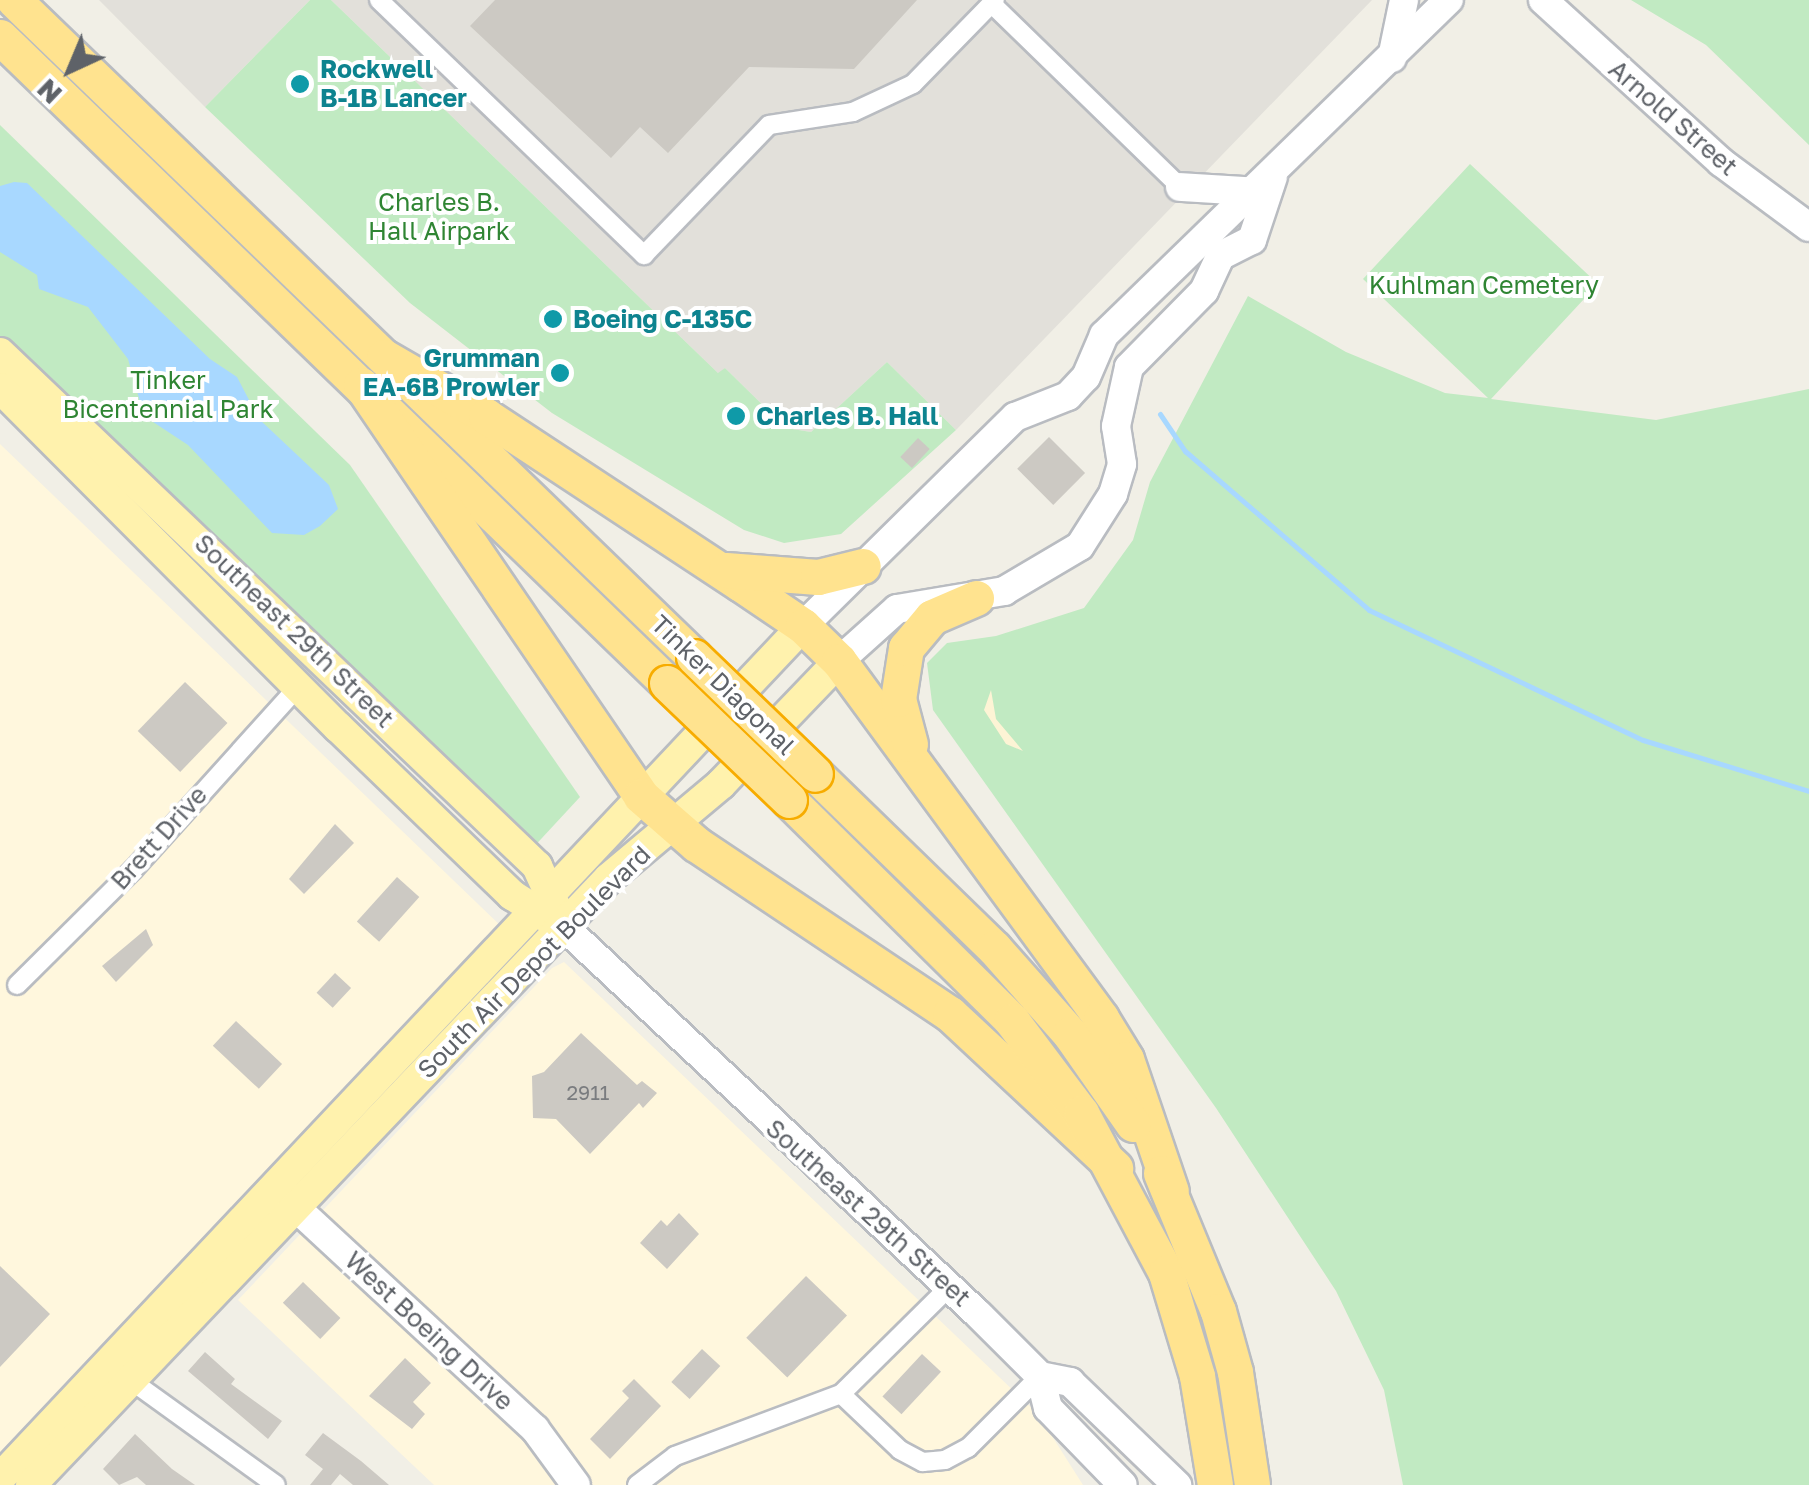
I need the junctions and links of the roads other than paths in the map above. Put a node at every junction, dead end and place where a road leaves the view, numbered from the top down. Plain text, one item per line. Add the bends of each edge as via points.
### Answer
1 (14, 0) edge
2 (379, 0) edge
3 (1404, 0) edge
4 (1450, 0) edge
5 (1544, 0) edge
6 (994, 2) edge
7 (0, 37) edge
8 (1392, 58) junction
9 (1273, 176) junction
10 (1180, 188) junction
11 (1246, 191) junction
12 (1809, 227) edge
13 (1193, 244) junction
14 (0, 353) edge
15 (384, 357) junction
16 (361, 385) junction
17 (0, 388) edge
18 (1068, 396) junction
19 (1116, 426) junction
20 (713, 566) junction
21 (863, 566) junction
22 (976, 598) junction
23 (803, 626) junction
24 (839, 661) junction
25 (297, 688) junction
26 (914, 760) junction
27 (641, 796) junction
28 (673, 825) junction
29 (542, 902) junction
30 (564, 927) junction
31 (17, 986) dead end
32 (1115, 1168) junction
33 (1170, 1191) junction
34 (283, 1196) junction
35 (950, 1286) junction
36 (1040, 1376) junction
37 (130, 1380) junction
38 (841, 1394) junction
39 (1213, 1474) edge
40 (0, 1478) edge
41 (31, 1485) edge
42 (276, 1485) edge
43 (576, 1485) edge
44 (638, 1485) edge
45 (1123, 1485) edge
46 (1177, 1485) edge
47 (1252, 1485) edge

1 - 15 highway, Tinker Diagonal
2 - 6 street via 644,255 769,125 852,112 913,84
3 - 8 main road
4 - 8 main road, South Air Depot Boulevard
5 - 12 main road, Arnold Street via 1721,162
6 - 10 street
7 - 16 highway, Tinker Diagonal
8 - 9 main road, South Air Depot Boulevard
9 - 11 main road, South Air Depot Boulevard
9 - 19 main road, South Air Depot Boulevard via 1252,240 1220,256 1204,291 1128,367
10 - 11 main road
10 - 13 main road via 1194,212
11 - 13 main road, South Air Depot Boulevard
13 - 18 main road, South Air Depot Boulevard via 1104,335 1086,377
14 - 29 main road, Southeast 29th Street via 538,866
15 - 20 highway
15 - 33 highway, Tinker Diagonal, bridge via 994,948 1112,1091
16 - 27 highway
16 - 32 highway, Tinker Diagonal, bridge via 1012,1022
17 - 25 main road, Southeast 29th Street via 167,549
18 - 19 main road via 1100,407
18 - 21 main road, South Air Depot Boulevard via 1015,417
19 - 22 main road, South Air Depot Boulevard via 1122,464 1113,494 1080,546 1028,581
20 - 21 highway via 779,578
20 - 23 highway
21 - 23 main road, South Air Depot Boulevard
22 - 24 main road, South Air Depot Boulevard via 897,609
22 - 26 highway via 932,617 906,648 898,699
23 - 24 highway
23 - 27 main road, South Air Depot Boulevard
24 - 26 highway
24 - 28 main road, South Air Depot Boulevard
25 - 29 main road, Southeast 29th Street
25 - 31 street, Brett Drive via 133,870
26 - 33 highway via 1118,1046
27 - 28 highway
27 - 29 main road, South Air Depot Boulevard
28 - 30 main road, South Air Depot Boulevard
28 - 32 highway via 950,1014
29 - 30 main road, Southeast 29th Street
29 - 34 main road, South Air Depot Boulevard
30 - 34 main road, South Air Depot Boulevard
30 - 35 main road, Southeast 29th Street via 798,1152
32 - 39 highway, Tinker Diagonal via 1182,1320
33 - 47 highway, Tinker Diagonal via 1234,1372
34 - 37 main road, South Air Depot Boulevard
34 - 40 main road, South Air Depot Boulevard
34 - 43 main road, West Boeing Drive via 534,1429
35 - 36 main road, Southeast 29th Street
35 - 38 street
36 - 38 street via 968,1448 946,1460 923,1462 900,1450
36 - 45 main road, Southeast 29th Street via 1048,1408
36 - 46 main road, Southeast 29th Street via 1070,1382
37 - 41 main road, South Air Depot Boulevard
37 - 42 street
38 - 44 street via 675,1456

